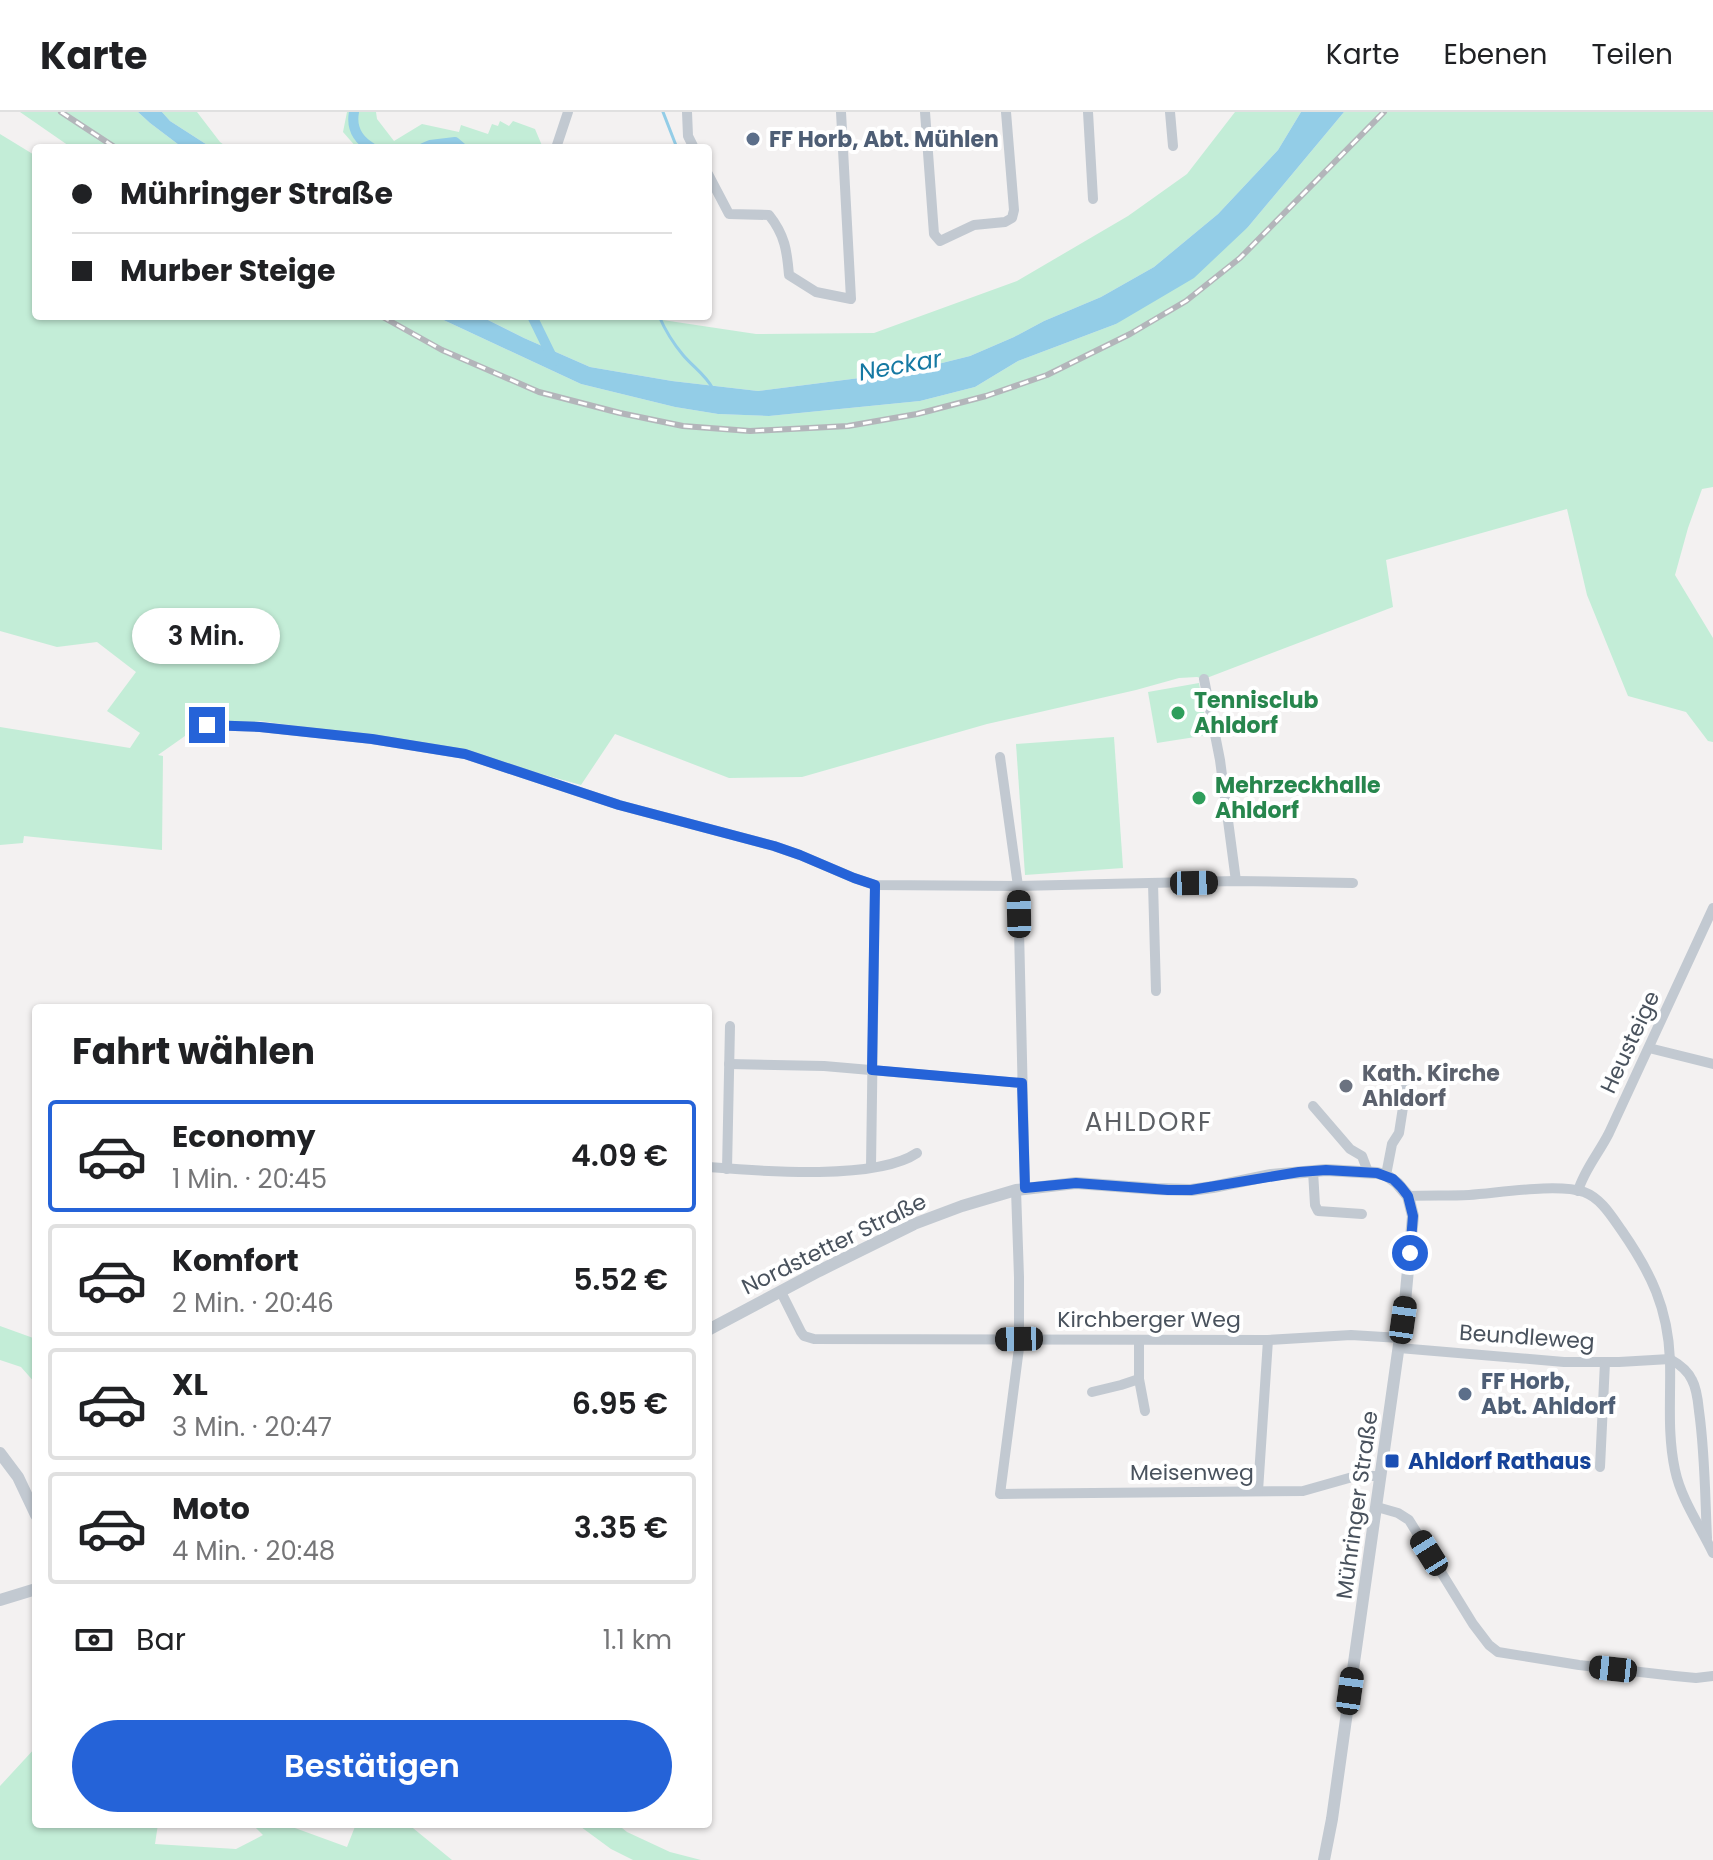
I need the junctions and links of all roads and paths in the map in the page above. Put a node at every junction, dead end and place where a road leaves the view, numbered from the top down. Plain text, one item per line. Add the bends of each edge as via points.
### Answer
1 (568, 112) edge
2 (687, 112) edge
3 (841, 112) edge
4 (925, 112) edge
5 (1006, 112) edge
6 (1088, 112) edge
7 (1170, 112) edge
8 (557, 144) edge
9 (692, 144) edge
10 (1173, 146) dead end
11 (712, 182) edge
12 (1093, 199) dead end
13 (1204, 679) dead end
14 (207, 725) dead end
15 (1000, 757) dead end
16 (1236, 881) junction
17 (1153, 883) junction
18 (1353, 883) dead end
19 (875, 885) junction
20 (1018, 886) junction
21 (1713, 908) edge
22 (1156, 991) dead end
23 (730, 1026) dead end
24 (1649, 1048) junction
25 (729, 1064) junction
26 (1713, 1064) edge
27 (1409, 1069) dead end
28 (872, 1070) junction
29 (1022, 1083) junction
30 (1313, 1106) dead end
31 (917, 1153) dead end
32 (712, 1167) edge
33 (871, 1167) junction
34 (727, 1169) junction
35 (1313, 1171) junction
36 (1368, 1172) junction
37 (1386, 1175) junction
38 (1020, 1189) junction
39 (1578, 1191) junction
40 (1408, 1196) junction
41 (1362, 1214) dead end
42 (781, 1292) junction
43 (712, 1328) edge
44 (1019, 1339) junction
45 (1139, 1340) junction
46 (1268, 1340) junction
47 (1400, 1343) junction
48 (1670, 1359) junction
49 (1605, 1362) junction
50 (1139, 1379) junction
51 (1092, 1392) dead end
52 (1145, 1411) dead end
53 (0, 1453) edge
54 (1600, 1467) dead end
55 (1381, 1476) junction
56 (1258, 1491) junction
57 (32, 1507) edge
58 (1377, 1507) junction
59 (1707, 1541) junction
60 (1713, 1553) edge
61 (32, 1590) edge
62 (0, 1600) edge
63 (1713, 1676) edge
64 (1324, 1860) edge

1 - 8 street
2 - 9 street
3 - 11 street via 851,299 816,292 789,275 788,255 775,222 769,215 729,214
4 - 5 street via 934,234 940,241 974,225 1012,218
6 - 12 street
7 - 10 street
13 - 16 street
14 - 19 street via 372,739 465,754 608,802 774,846
15 - 20 street
16 - 17 street
16 - 18 street
17 - 20 street
17 - 22 street
19 - 20 street
19 - 28 street
20 - 29 street
21 - 24 street, Heusteige
23 - 25 street
24 - 26 street
24 - 39 street, Heusteige
25 - 28 street
25 - 34 street
27 - 37 street
28 - 29 street
28 - 33 street
29 - 38 street
30 - 36 street via 1362,1156
31 - 33 street
32 - 34 street
33 - 34 street
35 - 36 street, Nordstetter Straße
35 - 38 street, Nordstetter Straße via 1191,1190 1076,1183
35 - 41 street via 1318,1211
36 - 37 street, Nordstetter Straße
37 - 40 street
38 - 42 street, Nordstetter Straße via 914,1224
38 - 44 street
39 - 40 street
39 - 48 street via 1599,1201 1647,1269 1661,1307
40 - 47 street, Mühringer Straße via 1413,1223
42 - 43 street, Nordstetter Straße
42 - 44 street, Kirchberger Weg via 801,1332 814,1339
44 - 45 street, Kirchberger Weg
44 - 56 street, Meisenweg via 1000,1494
45 - 46 street, Kirchberger Weg
45 - 50 street
46 - 47 street, Kirchberger Weg via 1351,1335
46 - 56 street
47 - 49 street, Beundleweg
47 - 55 street, Mühringer Straße
48 - 49 street, Beundleweg
48 - 59 street via 1669,1427 1675,1468
48 - 59 street via 1694,1384 1704,1444
49 - 54 street, Beundleweg
50 - 51 street
50 - 52 street
53 - 57 street
55 - 56 street, Meisenweg via 1356,1476 1303,1491
55 - 58 street, Mühringer Straße
58 - 63 street via 1409,1520 1473,1624 1498,1652 1675,1676
58 - 64 street, Mühringer Straße
59 - 60 street
61 - 62 street

